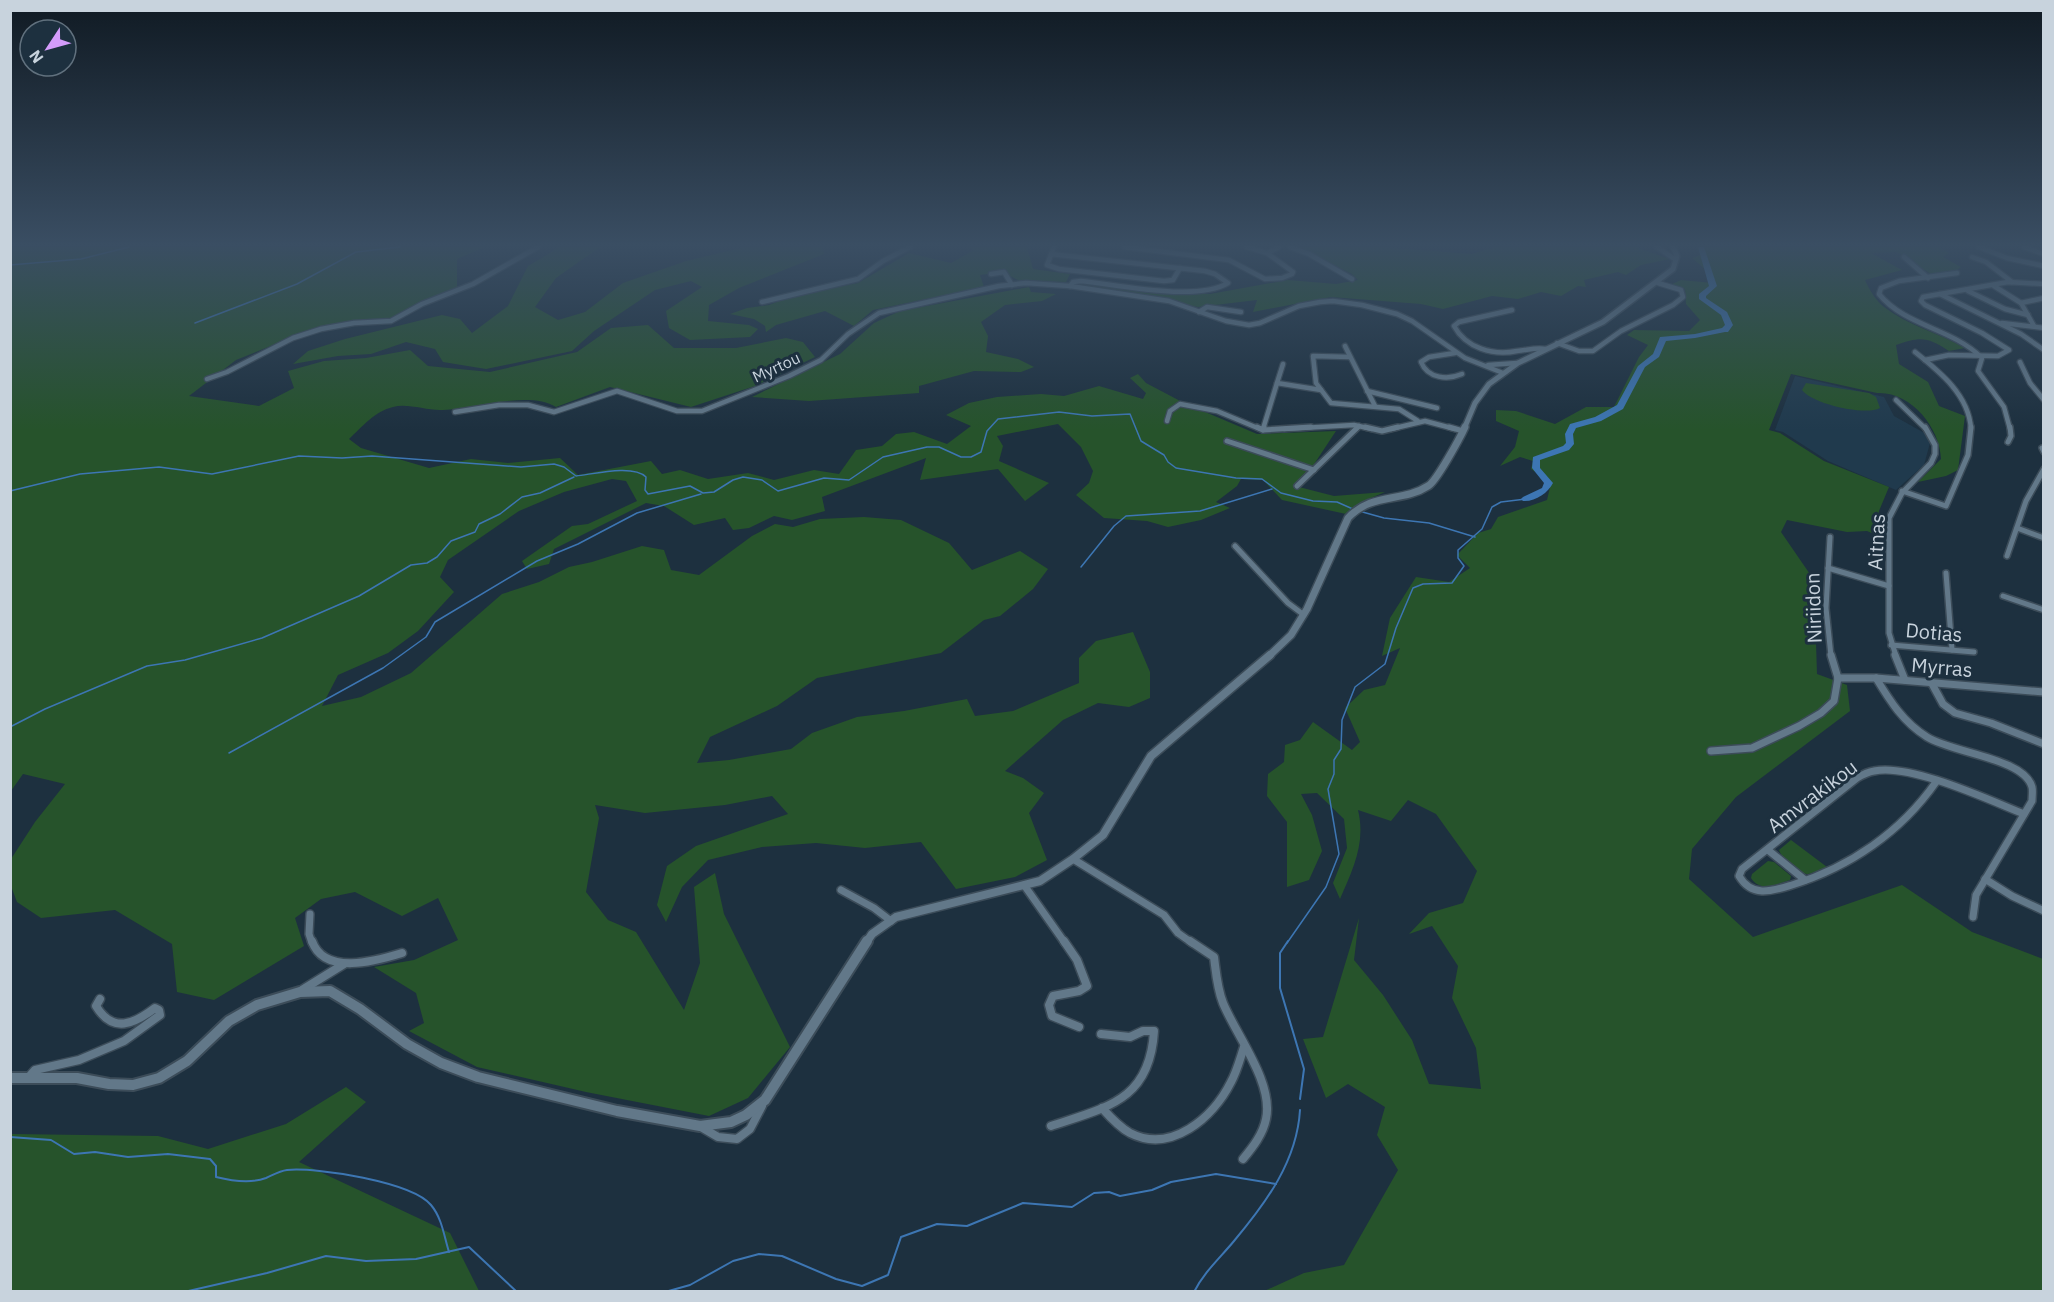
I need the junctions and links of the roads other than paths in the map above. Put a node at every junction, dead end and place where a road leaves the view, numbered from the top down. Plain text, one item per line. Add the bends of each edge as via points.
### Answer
1 (415, 308) edge
2 (898, 308) edge
3 (1187, 308) edge
4 (1206, 308) edge
5 (1212, 308) edge
6 (1295, 308) edge
7 (1369, 308) edge
8 (1623, 308) edge
9 (1667, 308) edge
10 (1892, 308) edge
11 (1930, 308) edge
12 (1968, 308) edge
13 (2003, 308) edge
14 (2024, 308) edge
15 (1512, 310) dead end
16 (1199, 312) junction
17 (1241, 312) dead end
18 (2028, 315) junction
19 (2000, 323) junction
20 (2034, 326) junction
21 (2043, 328) edge
22 (1557, 343) junction
23 (1345, 346) dead end
24 (1546, 349) junction
25 (2043, 350) edge
26 (1916, 352) dead end
27 (1456, 353) junction
28 (1350, 357) junction
29 (1982, 358) junction
30 (1925, 360) junction
31 (1473, 362) junction
32 (2020, 362) dead end
33 (1518, 363) junction
34 (1283, 364) dead end
35 (1503, 373) junction
36 (1462, 374) dead end
37 (207, 379) dead end
38 (1277, 384) junction
39 (1321, 390) junction
40 (1367, 391) junction
41 (1896, 400) dead end
42 (2043, 400) edge
43 (1375, 406) junction
44 (1437, 408) dead end
45 (455, 412) dead end
46 (1167, 421) dead end
47 (1418, 421) junction
48 (1359, 426) junction
49 (1263, 430) junction
50 (1463, 431) junction
51 (1227, 441) dead end
52 (2008, 442) dead end
53 (2043, 469) edge
54 (1314, 470) junction
55 (1298, 486) dead end
56 (1902, 491) junction
57 (2017, 528) junction
58 (1830, 537) dead end
59 (2043, 538) edge
60 (1235, 546) dead end
61 (2007, 556) dead end
62 (1828, 568) junction
63 (1946, 573) dead end
64 (1889, 586) junction
65 (2003, 596) dead end
66 (2043, 610) edge
67 (1304, 615) junction
68 (1891, 645) junction
69 (1952, 650) junction
70 (1974, 652) dead end
71 (1838, 678) junction
72 (1876, 678) junction
73 (1905, 680) junction
74 (1931, 682) junction
75 (2042, 694) edge
76 (2043, 744) edge
77 (1711, 751) dead end
78 (1936, 782) junction
79 (2024, 814) junction
80 (1768, 850) junction
81 (1073, 859) junction
82 (1984, 879) junction
83 (1805, 880) junction
84 (1024, 885) junction
85 (841, 890) dead end
86 (2043, 911) edge
87 (310, 914) dead end
88 (1972, 917) dead end
89 (891, 921) junction
90 (402, 953) dead end
91 (345, 963) junction
92 (300, 992) junction
93 (100, 999) dead end
94 (1079, 1027) dead end
95 (1101, 1034) dead end
96 (1245, 1047) junction
97 (10, 1078) edge
98 (28, 1078) junction
99 (765, 1100) junction
100 (1102, 1108) junction
101 (700, 1126) junction
102 (1051, 1126) dead end
103 (1243, 1159) dead end

1 - 37 street via 391,321 354,323 293,338
2 - 45 street, Myrtou via 879,313 848,334 821,360 702,411 677,411 617,391 554,412 528,405
3 - 16 street, Myrtou
4 - 16 street
5 - 17 street
6 - 16 street, Myrtou via 1249,325
7 - 27 street, Myrtou via 1412,321
8 - 22 street via 1603,322
9 - 22 street via 1621,331 1593,351 1579,351
10 - 29 street via 1970,345
11 - 29 street via 1995,339 2009,350 2004,355
12 - 19 street
13 - 18 street
14 - 18 street
15 - 24 street via 1454,326 1462,339 1484,349 1502,353 1535,346
18 - 20 street
19 - 20 street
19 - 25 street
20 - 21 street
22 - 24 street
23 - 28 street
24 - 33 street
26 - 30 street
27 - 31 street, Myrtou
27 - 36 street via 1428,357 1421,362 1441,378
28 - 39 street via 1313,356 1316,383
28 - 40 street
29 - 30 street via 1947,355
29 - 52 street via 1978,372 2008,414 2012,435
30 - 56 street via 1967,404 1971,450 1946,506
31 - 33 street
31 - 35 street, Myrtou
32 - 42 street
33 - 35 street
34 - 38 street
35 - 50 street via 1480,395
38 - 39 street
38 - 49 street
39 - 43 street via 1331,403
40 - 43 street
40 - 44 street
41 - 56 street, Aitnas via 1916,414 1935,448 1931,463
43 - 47 street via 1399,409
46 - 49 street via 1170,411 1180,404 1217,411
47 - 48 street via 1382,431
47 - 50 street
48 - 49 street
48 - 54 street
50 - 67 street via 1431,485 1378,499 1348,518
51 - 54 street
53 - 57 street
54 - 55 street
56 - 64 street, Aitnas via 1889,518
57 - 59 street
57 - 61 street
58 - 62 street, Niriidon
60 - 67 street
62 - 64 street
62 - 71 street, Niriidon via 1826,621
63 - 69 street
64 - 68 street, Aitnas
65 - 66 street
67 - 81 street via 1280,646 1150,756 1102,835
68 - 69 street, Dotias
68 - 73 street, Aitnas
69 - 70 street, Dotias
71 - 72 street, Myrras
71 - 77 street via 1834,700 1790,732 1758,746
72 - 73 street, Myrras
72 - 79 street via 1903,719 1916,730 1952,749 1997,760 2030,780 2034,791
73 - 74 street, Myrras
74 - 75 street, Myrras
74 - 76 street via 1942,704 1955,713
78 - 79 street, Amvrakikou
78 - 80 street, Amvrakikou via 1905,772 1876,770 1857,778
78 - 83 street via 1922,803 1881,838 1841,866
79 - 82 street
80 - 83 street
80 - 83 street, Amvrakikou via 1742,869 1742,883 1758,892 1768,892
81 - 84 street via 1040,881
81 - 96 street via 1164,915 1178,933 1214,957 1222,999
82 - 86 street
82 - 88 street
84 - 89 street
84 - 94 street via 1085,977 1087,986 1053,996 1049,1005 1052,1016
85 - 89 street
87 - 91 street via 308,924 315,949 325,958
89 - 99 street via 867,941
90 - 91 street via 377,962
91 - 92 street
92 - 98 street via 257,1005 228,1021 187,1061 159,1078 133,1085 77,1078
92 - 101 street via 330,991 407,1044 478,1077 617,1111
93 - 98 street via 98,1011 122,1025 138,1022 155,1008 160,1015 124,1041 79,1060 35,1070
95 - 100 street via 1130,1037 1154,1031 1155,1047 1145,1077
96 - 100 street via 1216,1106 1174,1137 1145,1139 1130,1133
96 - 103 street via 1267,1105 1257,1142
97 - 98 street
99 - 101 street via 731,1122
99 - 101 street via 747,1134 731,1140 718,1138
100 - 102 street

